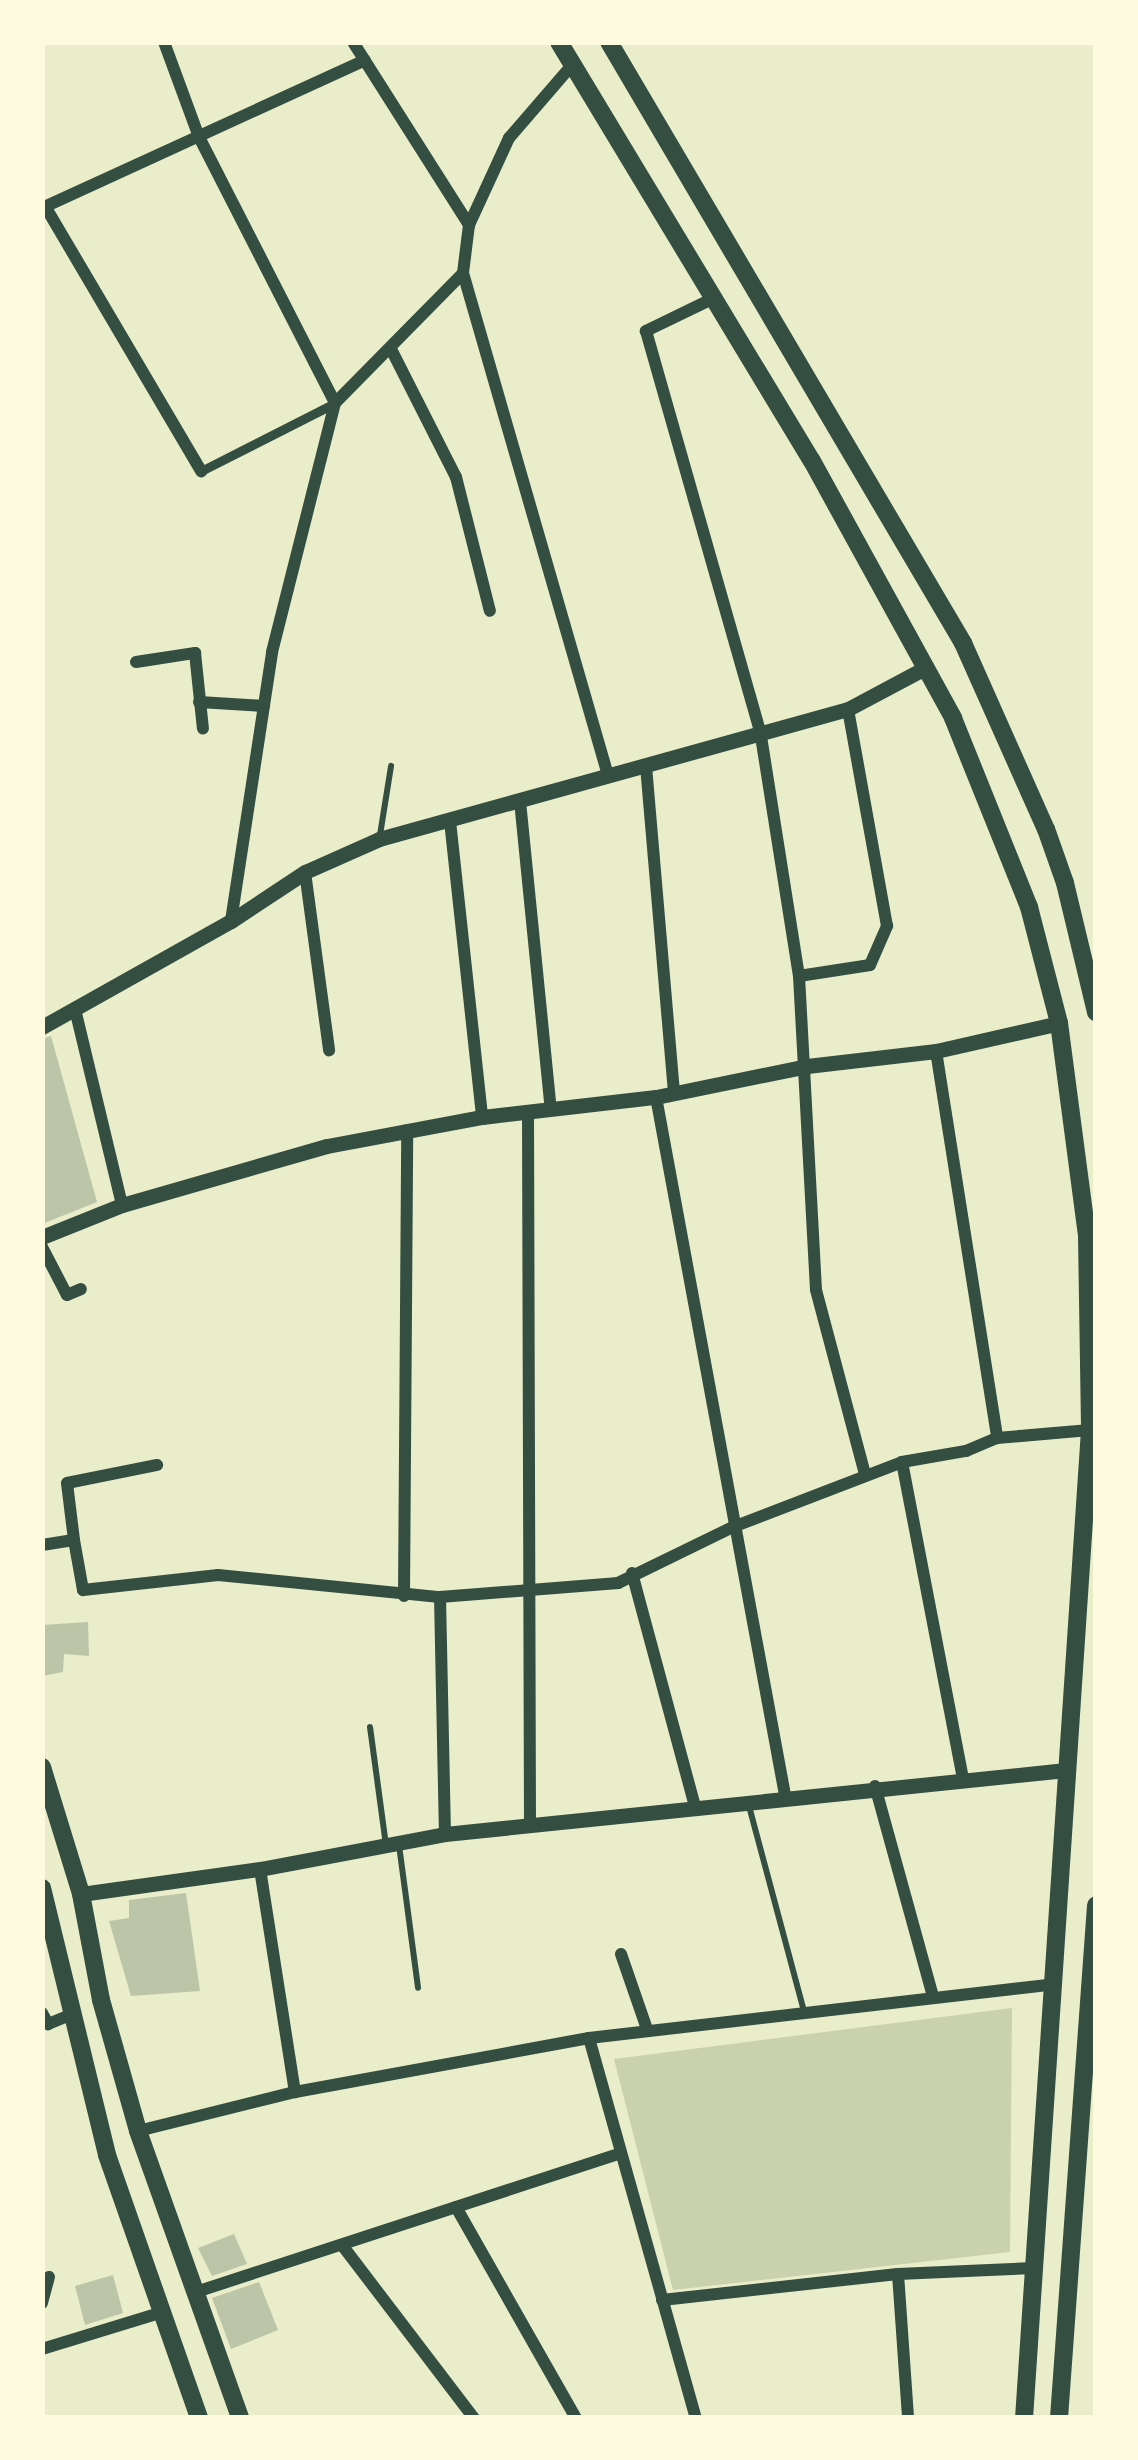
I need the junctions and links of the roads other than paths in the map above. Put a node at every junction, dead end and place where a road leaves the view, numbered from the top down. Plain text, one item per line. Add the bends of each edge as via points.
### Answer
1 (164, 42) edge
2 (353, 42) edge
3 (559, 42) edge
4 (609, 42) edge
5 (364, 60) junction
6 (572, 65) junction
7 (199, 137) junction
8 (44, 207) edge
9 (469, 225) junction
10 (463, 273) junction
11 (714, 298) junction
12 (391, 349) junction
13 (335, 403) junction
14 (201, 471) joint
15 (490, 611) dead end
16 (136, 662) dead end
17 (927, 667) junction
18 (200, 702) junction
19 (264, 706) junction
20 (848, 709) junction
21 (203, 729) dead end
22 (760, 730) junction
23 (391, 766) dead end
24 (646, 766) junction
25 (607, 772) junction
26 (520, 801) junction
27 (450, 821) junction
28 (379, 839) junction
29 (304, 872) junction
30 (231, 921) junction
31 (799, 976) junction
32 (75, 1009) junction
33 (1096, 1014) edge
34 (1059, 1023) junction
35 (42, 1027) edge
36 (329, 1050) dead end
37 (936, 1052) junction
38 (807, 1066) junction
39 (674, 1094) junction
40 (656, 1097) junction
41 (551, 1109) junction
42 (528, 1112) junction
43 (482, 1117) junction
44 (407, 1130) junction
45 (122, 1205) junction
46 (42, 1237) edge
47 (42, 1247) edge
48 (81, 1289) dead end
49 (1090, 1430) junction
50 (997, 1438) junction
51 (902, 1462) junction
52 (157, 1465) dead end
53 (866, 1474) junction
54 (733, 1527) junction
55 (74, 1540) junction
56 (42, 1545) edge
57 (632, 1573) junction
58 (527, 1592) junction
59 (404, 1596) junction
60 (440, 1597) junction
61 (370, 1727) dead end
62 (42, 1767) edge
63 (1066, 1770) junction
64 (963, 1778) junction
65 (875, 1786) junction
66 (785, 1796) junction
67 (747, 1800) junction
68 (695, 1807) junction
69 (530, 1826) junction
70 (445, 1834) junction
71 (393, 1847) junction
72 (260, 1869) junction
73 (42, 1888) edge
74 (81, 1894) junction
75 (1096, 1905) edge
76 (48, 1940) edge
77 (621, 1954) dead end
78 (1050, 1985) junction
79 (418, 1988) dead end
80 (933, 1996) junction
81 (804, 2011) junction
82 (42, 2013) edge
83 (70, 2015) junction
84 (647, 2030) junction
85 (589, 2038) junction
86 (295, 2092) junction
87 (138, 2131) junction
88 (618, 2154) junction
89 (456, 2207) junction
90 (342, 2245) junction
91 (1034, 2269) junction
92 (898, 2274) junction
93 (49, 2277) dead end
94 (191, 2294) junction
95 (662, 2300) junction
96 (42, 2303) edge
97 (160, 2313) junction
98 (42, 2349) edge
99 (197, 2417) edge
100 (240, 2418) edge
101 (474, 2418) edge
102 (576, 2418) edge
103 (696, 2418) edge
104 (908, 2418) edge
105 (1024, 2418) edge
106 (1059, 2418) edge

1 - 7 street
2 - 5 street
3 - 6 main road
4 - 33 main road via 953,623 1066,883
5 - 7 street
5 - 9 street
6 - 9 street via 509,138
6 - 11 main road
7 - 8 street
7 - 13 street
8 - 14 street
9 - 10 street
10 - 12 street
10 - 25 street
11 - 17 main road
11 - 22 street via 646,331
12 - 13 street
12 - 15 street via 456,477
13 - 14 street
13 - 19 street
16 - 18 street via 194,653
17 - 20 street
17 - 34 main road via 1029,908
18 - 19 street
18 - 21 street
19 - 30 street
20 - 22 street
20 - 31 street via 887,926 870,964
22 - 24 street
22 - 31 street
23 - 28 lane
24 - 25 street
24 - 39 street
25 - 26 street
26 - 27 street
26 - 41 street
27 - 28 street
27 - 43 street
28 - 29 street
29 - 30 street
29 - 36 street
30 - 32 street
31 - 38 street
32 - 35 street
32 - 45 street
33 - 34 main road
34 - 37 street
34 - 49 main road via 1087,1236
37 - 38 street
37 - 50 street
38 - 39 street
38 - 53 street via 816,1290
39 - 40 street
40 - 41 street
40 - 54 street
41 - 42 street
42 - 43 street
42 - 58 street
43 - 44 street
44 - 45 street
44 - 59 street
45 - 46 street
47 - 48 street via 67,1294
49 - 50 street
49 - 63 main road
50 - 51 street
51 - 53 street
51 - 64 street
52 - 55 street via 67,1483
53 - 54 street
54 - 57 street
54 - 66 street
55 - 56 street
55 - 59 street via 83,1590 218,1575
57 - 58 street via 618,1583
57 - 68 street
58 - 60 street
58 - 69 street
59 - 60 street
60 - 70 street
61 - 71 lane
62 - 74 main road
63 - 64 street
63 - 78 main road
64 - 65 street
65 - 66 street
65 - 80 street
66 - 67 street
67 - 68 street
67 - 81 lane
68 - 69 street
69 - 70 street
70 - 71 street
71 - 72 street
71 - 79 lane
72 - 74 street
72 - 86 street
73 - 76 main road
74 - 87 main road via 100,2000
75 - 106 main road
76 - 83 main road
77 - 84 street
78 - 80 street
78 - 91 main road
80 - 81 street
81 - 84 street
82 - 83 street via 48,2024
83 - 97 main road
84 - 85 street
85 - 86 street
85 - 88 street
86 - 87 street
87 - 94 main road
88 - 89 street
88 - 95 street
89 - 90 street
89 - 102 street
90 - 94 street
90 - 101 street
91 - 92 street
91 - 105 main road
92 - 95 street
92 - 104 street
93 - 96 street
94 - 100 main road
95 - 103 street
97 - 98 street
97 - 99 main road

